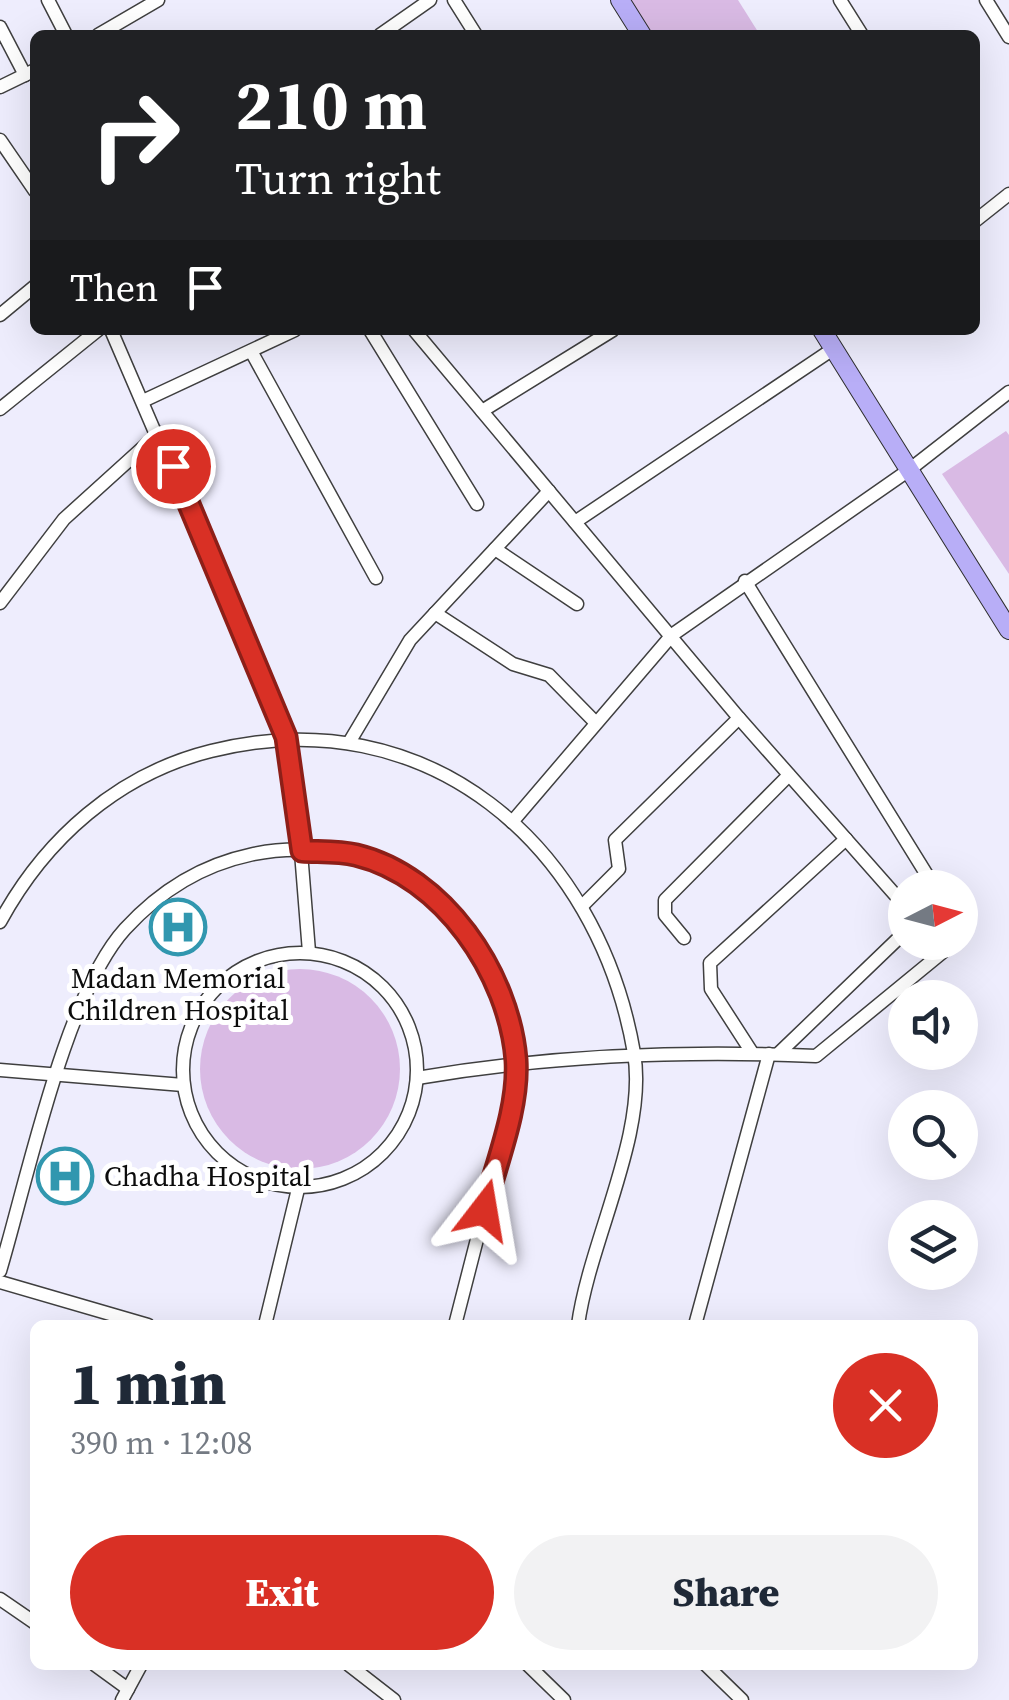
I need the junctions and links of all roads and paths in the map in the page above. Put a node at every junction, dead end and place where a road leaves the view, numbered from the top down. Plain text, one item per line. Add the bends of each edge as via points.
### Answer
1 (48, 0) edge
2 (430, 0) edge
3 (454, 0) edge
4 (620, 0) edge
5 (840, 0) edge
6 (986, 0) edge
7 (154, 1) edge
8 (0, 27) edge
9 (63, 30) edge
10 (106, 30) edge
11 (387, 30) edge
12 (473, 30) edge
13 (639, 30) edge
14 (859, 30) edge
15 (1009, 37) edge
16 (30, 73) edge
17 (0, 87) edge
18 (0, 140) edge
19 (30, 184) edge
20 (1009, 194) edge
21 (980, 215) edge
22 (30, 290) edge
23 (0, 314) edge
24 (92, 335) edge
25 (114, 335) edge
26 (285, 335) edge
27 (373, 335) edge
28 (418, 335) edge
29 (604, 335) edge
30 (829, 337) edge
31 (251, 351) junction
32 (1009, 392) edge
33 (145, 400) junction
34 (0, 409) edge
35 (482, 411) junction
36 (158, 433) junction
37 (909, 470) junction
38 (548, 491) junction
39 (477, 504) dead end
40 (575, 522) junction
41 (495, 549) junction
42 (376, 578) dead end
43 (746, 581) junction
44 (0, 603) edge
45 (577, 604) dead end
46 (435, 613) junction
47 (1009, 630) edge
48 (672, 635) junction
49 (739, 718) junction
50 (595, 722) junction
51 (286, 737) junction
52 (350, 741) junction
53 (789, 775) junction
54 (512, 822) junction
55 (846, 840) junction
56 (302, 851) junction
57 (924, 870) edge
58 (888, 887) edge
59 (583, 904) junction
60 (0, 922) edge
61 (684, 938) dead end
62 (888, 948) edge
63 (309, 952) junction
64 (934, 960) edge
65 (751, 1051) junction
66 (634, 1052) junction
67 (773, 1054) junction
68 (516, 1061) junction
69 (0, 1070) edge
70 (58, 1074) junction
71 (417, 1078) junction
72 (183, 1085) junction
73 (298, 1188) junction
74 (0, 1271) edge
75 (0, 1282) edge
76 (131, 1320) edge
77 (266, 1320) edge
78 (456, 1320) edge
79 (579, 1320) edge
80 (696, 1320) edge
81 (0, 1599) edge
82 (30, 1620) edge
83 (99, 1670) edge
84 (138, 1670) edge
85 (356, 1670) edge
86 (533, 1670) edge
87 (711, 1670) edge
88 (125, 1694) edge
89 (394, 1700) edge
90 (564, 1700) edge
91 (742, 1700) edge

1 - 9 street
2 - 11 street
3 - 12 street
4 - 13 main road
5 - 14 street
6 - 15 street
7 - 10 street
8 - 16 street
16 - 17 street
18 - 19 street
20 - 21 street
22 - 23 street
24 - 34 street
25 - 33 street
26 - 31 street
27 - 39 street
28 - 35 street
29 - 35 street
30 - 37 main road
30 - 40 street
31 - 33 street
31 - 42 street
32 - 37 street
33 - 36 street
35 - 38 street
36 - 44 street via 64,520
36 - 51 street
37 - 43 street
37 - 47 main road
38 - 40 street
38 - 41 street
40 - 48 street
41 - 45 street
41 - 46 street
43 - 48 street
43 - 57 street
46 - 50 street via 513,664 548,676
46 - 52 street via 400,655
48 - 49 street
48 - 50 street
49 - 53 street
49 - 59 street via 614,840 619,868
50 - 54 street
51 - 52 street
51 - 56 street
51 - 60 street via 198,754 126,786 49,850
52 - 54 street via 442,772
53 - 55 street
53 - 61 street via 665,900 665,914
54 - 59 street
55 - 58 street
55 - 65 street via 710,962 710,989
56 - 63 street
56 - 68 street via 354,855 390,868 436,900 488,970 506,1009
56 - 70 street via 215,866 148,905 88,985
59 - 66 street via 609,959
62 - 67 street
63 - 71 street via 344,960 376,980 400,1008 414,1042
63 - 72 street via 274,954 214,988 183,1050
64 - 67 street via 816,1056
65 - 66 street
65 - 67 street
66 - 68 street
66 - 79 street via 635,1107
67 - 80 street
68 - 71 street
68 - 78 street via 514,1095
69 - 70 street
70 - 72 street
70 - 74 street
71 - 73 street via 410,1113 392,1144 366,1168 333,1184
72 - 73 street via 192,1118 210,1146 250,1176
73 - 77 street
75 - 76 street
81 - 82 street
83 - 88 street
84 - 88 street
85 - 89 street
86 - 90 street
87 - 91 street

